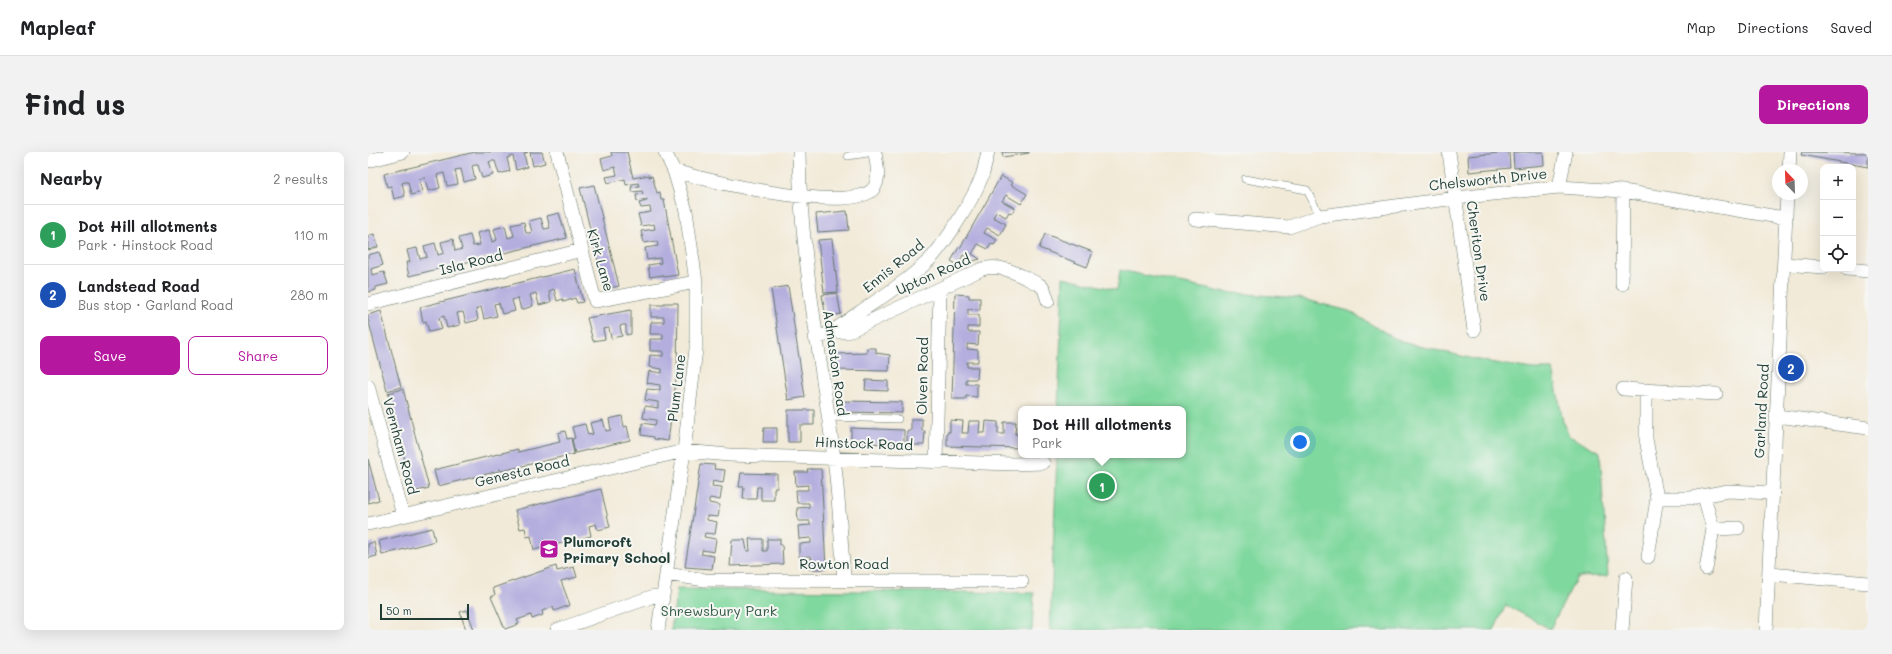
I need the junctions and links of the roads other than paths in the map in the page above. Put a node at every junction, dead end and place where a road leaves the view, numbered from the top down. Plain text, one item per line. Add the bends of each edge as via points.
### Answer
1 (403, 152) edge
2 (557, 152) edge
3 (665, 152) edge
4 (799, 152) edge
5 (875, 152) edge
6 (988, 152) edge
7 (1449, 152) edge
8 (1566, 152) edge
9 (1790, 152) edge
10 (848, 156) dead end
11 (368, 161) edge
12 (1789, 164) edge
13 (674, 171) junction
14 (1245, 179) dead end
15 (1559, 188) junction
16 (1623, 191) junction
17 (799, 197) junction
18 (1456, 198) junction
19 (1786, 200) edge
20 (1320, 216) junction
21 (1785, 218) junction
22 (1195, 219) dead end
23 (582, 250) junction
24 (1784, 264) junction
25 (1820, 267) edge
26 (1856, 270) edge
27 (1868, 271) edge
28 (696, 282) junction
29 (1622, 284) dead end
30 (940, 290) junction
31 (1046, 295) dead end
32 (368, 304) edge
33 (835, 329) junction
34 (1474, 330) dead end
35 (815, 338) junction
36 (368, 386) edge
37 (1623, 389) dead end
38 (1646, 390) junction
39 (1716, 394) dead end
40 (1777, 416) junction
41 (828, 417) junction
42 (898, 419) dead end
43 (1868, 428) edge
44 (684, 451) junction
45 (834, 458) junction
46 (936, 462) junction
47 (1043, 463) dead end
48 (1772, 493) junction
49 (1704, 496) junction
50 (1657, 498) junction
51 (403, 515) junction
52 (368, 524) edge
53 (1738, 528) dead end
54 (1713, 529) junction
55 (1648, 557) dead end
56 (1706, 569) dead end
57 (666, 574) junction
58 (1770, 574) junction
59 (1626, 578) dead end
60 (844, 579) junction
61 (1022, 581) dead end
62 (1868, 583) edge
63 (663, 596) junction
64 (557, 630) edge
65 (658, 630) edge
66 (1622, 630) edge
67 (1766, 630) edge

1 - 11 street
2 - 23 street, Kirk Lane
3 - 13 street, Plum Lane
4 - 17 street, Admaston Road
5 - 10 lane
5 - 17 street via 877,180 874,188 867,194 856,197
6 - 33 street, Ennis Road via 976,190 935,253 890,292
7 - 18 street, Cheriton Drive
8 - 15 street
9 - 12 street
13 - 17 street via 706,180
13 - 28 street, Plum Lane via 686,211
14 - 20 lane via 1307,190
15 - 16 street, Chelsworth Drive
15 - 18 street, Chelsworth Drive
16 - 21 street, Chelsworth Drive
16 - 29 street
17 - 35 street, Admaston Road
18 - 20 street, Chelsworth Drive
18 - 34 street, Cheriton Drive
19 - 21 street, Garland Road
20 - 22 street, Chelsworth Drive via 1289,227
21 - 24 street, Garland Road
23 - 28 street, Kirk Lane via 595,302
23 - 32 street, Isla Road
24 - 25 street
24 - 40 street, Garland Road
26 - 27 street
28 - 44 street, Plum Lane via 696,349
30 - 31 street, Upton Road via 992,266 1004,268 1040,285
30 - 33 street, Upton Road via 846,332
30 - 46 street, Olven Road
33 - 35 street, Ennis Road via 823,337
35 - 41 street, Admaston Road
36 - 51 street, Vernham Road
37 - 38 street
38 - 39 street
38 - 50 street via 1646,439
40 - 43 street
40 - 48 street, Garland Road
41 - 42 lane
41 - 45 street, Admaston Road
44 - 45 street, Hinstock Road
44 - 51 street, Genesta Road
44 - 57 street, Plum Lane
45 - 46 street, Hinstock Road
45 - 60 street, Admaston Road
46 - 47 street, Hinstock Road
48 - 49 street via 1728,491
48 - 58 street, Garland Road
49 - 50 street
49 - 54 street
50 - 55 street
51 - 52 street, Genesta Road
53 - 54 street
54 - 56 street
57 - 60 street, Rowton Road via 705,580
57 - 63 street, Plum Lane
58 - 62 street
58 - 67 street, Garland Road
59 - 66 street
60 - 61 street, Rowton Road
63 - 64 street via 654,596
63 - 65 street, Plum Lane

